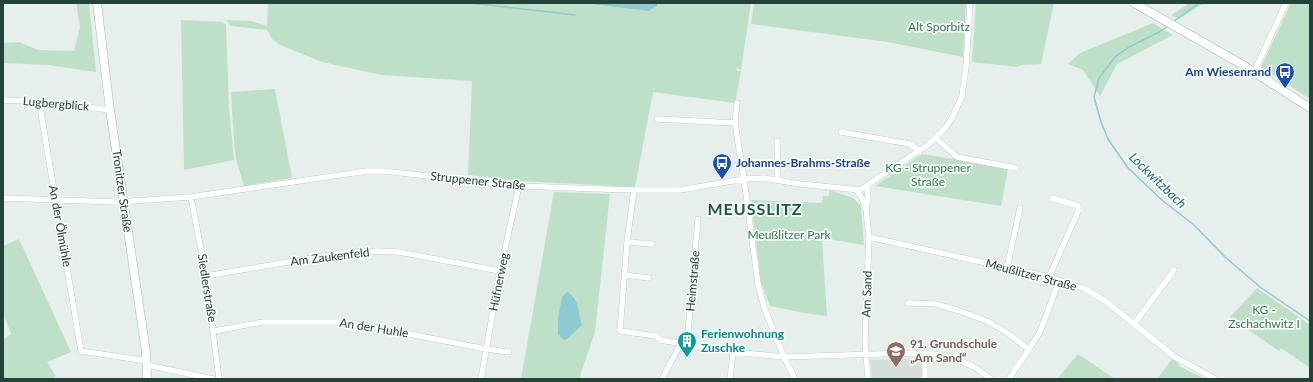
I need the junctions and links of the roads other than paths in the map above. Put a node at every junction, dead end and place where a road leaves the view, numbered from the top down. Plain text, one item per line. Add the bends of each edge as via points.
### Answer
1 (97, 3) edge
2 (970, 3) edge
3 (1286, 3) edge
4 (1137, 4) edge
5 (1254, 72) junction
6 (3, 100) edge
7 (39, 101) junction
8 (737, 103) dead end
9 (1310, 108) edge
10 (110, 110) junction
11 (657, 119) dead end
12 (735, 123) junction
13 (841, 132) dead end
14 (936, 138) junction
15 (777, 141) dead end
16 (920, 151) junction
17 (1016, 168) dead end
18 (744, 179) junction
19 (778, 180) junction
20 (519, 186) junction
21 (866, 187) junction
22 (634, 190) junction
23 (857, 191) junction
24 (191, 197) junction
25 (3, 198) edge
26 (1052, 198) dead end
27 (55, 199) junction
28 (123, 201) junction
29 (1020, 208) dead end
30 (866, 209) junction
31 (698, 219) dead end
32 (869, 237) junction
33 (627, 242) junction
34 (652, 244) dead end
35 (1007, 268) junction
36 (1174, 270) dead end
37 (500, 271) junction
38 (625, 275) junction
39 (206, 276) junction
40 (1049, 277) junction
41 (649, 278) dead end
42 (1059, 281) junction
43 (908, 303) dead end
44 (1134, 324) junction
45 (214, 331) junction
46 (680, 343) junction
47 (687, 344) junction
48 (486, 349) junction
49 (1029, 350) junction
50 (509, 352) dead end
51 (734, 352) junction
52 (866, 355) junction
53 (925, 355) junction
54 (784, 357) junction
55 (147, 363) junction
56 (147, 379) edge
57 (213, 379) edge
58 (219, 379) edge
59 (481, 379) edge
60 (662, 379) edge
61 (730, 379) edge
62 (795, 379) edge
63 (868, 379) edge
64 (925, 379) edge
65 (991, 379) edge
66 (1009, 379) edge
67 (1215, 379) edge

1 - 10 street, Tronitzer Straße
2 - 14 street via 962,96 952,118
3 - 5 street
4 - 5 street
5 - 9 street
6 - 7 street, Lugbergblick
7 - 10 street, Lugbergblick
7 - 27 street, An der Ölmühle
8 - 12 street
10 - 28 street, Tronitzer Straße
11 - 12 street
12 - 18 street
13 - 16 street via 910,144
14 - 16 street
14 - 17 street via 958,157
15 - 19 street
16 - 21 street
18 - 19 street, Struppener Straße
18 - 22 street, Struppener Straße via 680,190
18 - 54 street via 758,284 764,307
19 - 23 street, Struppener Straße
20 - 22 street, Struppener Straße
20 - 24 street, Struppener Straße via 366,171
20 - 37 street, Hüfnerweg
21 - 23 street
21 - 30 street, Am Sand
22 - 33 street
23 - 30 street, Am Sand
24 - 28 street, Struppener Straße
24 - 39 street, Siedlerstraße
25 - 27 street, Struppener Straße
26 - 40 street via 1078,206 1078,212
27 - 28 street, Struppener Straße
27 - 55 street, An der Ölmühle via 81,351
28 - 55 street, Tronitzer Straße
29 - 35 street
30 - 32 street, Am Sand
31 - 47 street, Heimstraße
32 - 35 street, Meußlitzer Straße
32 - 52 street, Am Sand
33 - 34 street
33 - 38 street
35 - 40 street, Meußlitzer Straße
36 - 44 street
37 - 39 street, Am Zaukenfeld via 399,252 377,251 347,252
37 - 48 street, Hüfnerweg
38 - 41 street
38 - 46 street via 620,331 656,336 660,340
39 - 45 street, Siedlerstraße
40 - 42 street, Meußlitzer Straße
42 - 44 street, Meußlitzer Straße via 1104,300
42 - 49 street via 1040,332
43 - 49 street via 936,304 989,322
44 - 67 street, Meußlitzer Straße via 1173,356
45 - 48 street, An der Huhle via 263,322 342,322
45 - 58 street, Siedlerstraße
46 - 47 street
46 - 60 street
47 - 51 street
48 - 50 street, An der Huhle
48 - 59 street, Hüfnerweg
49 - 66 street
51 - 54 street
51 - 61 street
52 - 53 street
52 - 54 street
52 - 63 street, Am Sand
53 - 64 street
53 - 65 street via 955,358
54 - 62 street
55 - 56 street, Tronitzer Straße
55 - 57 street

